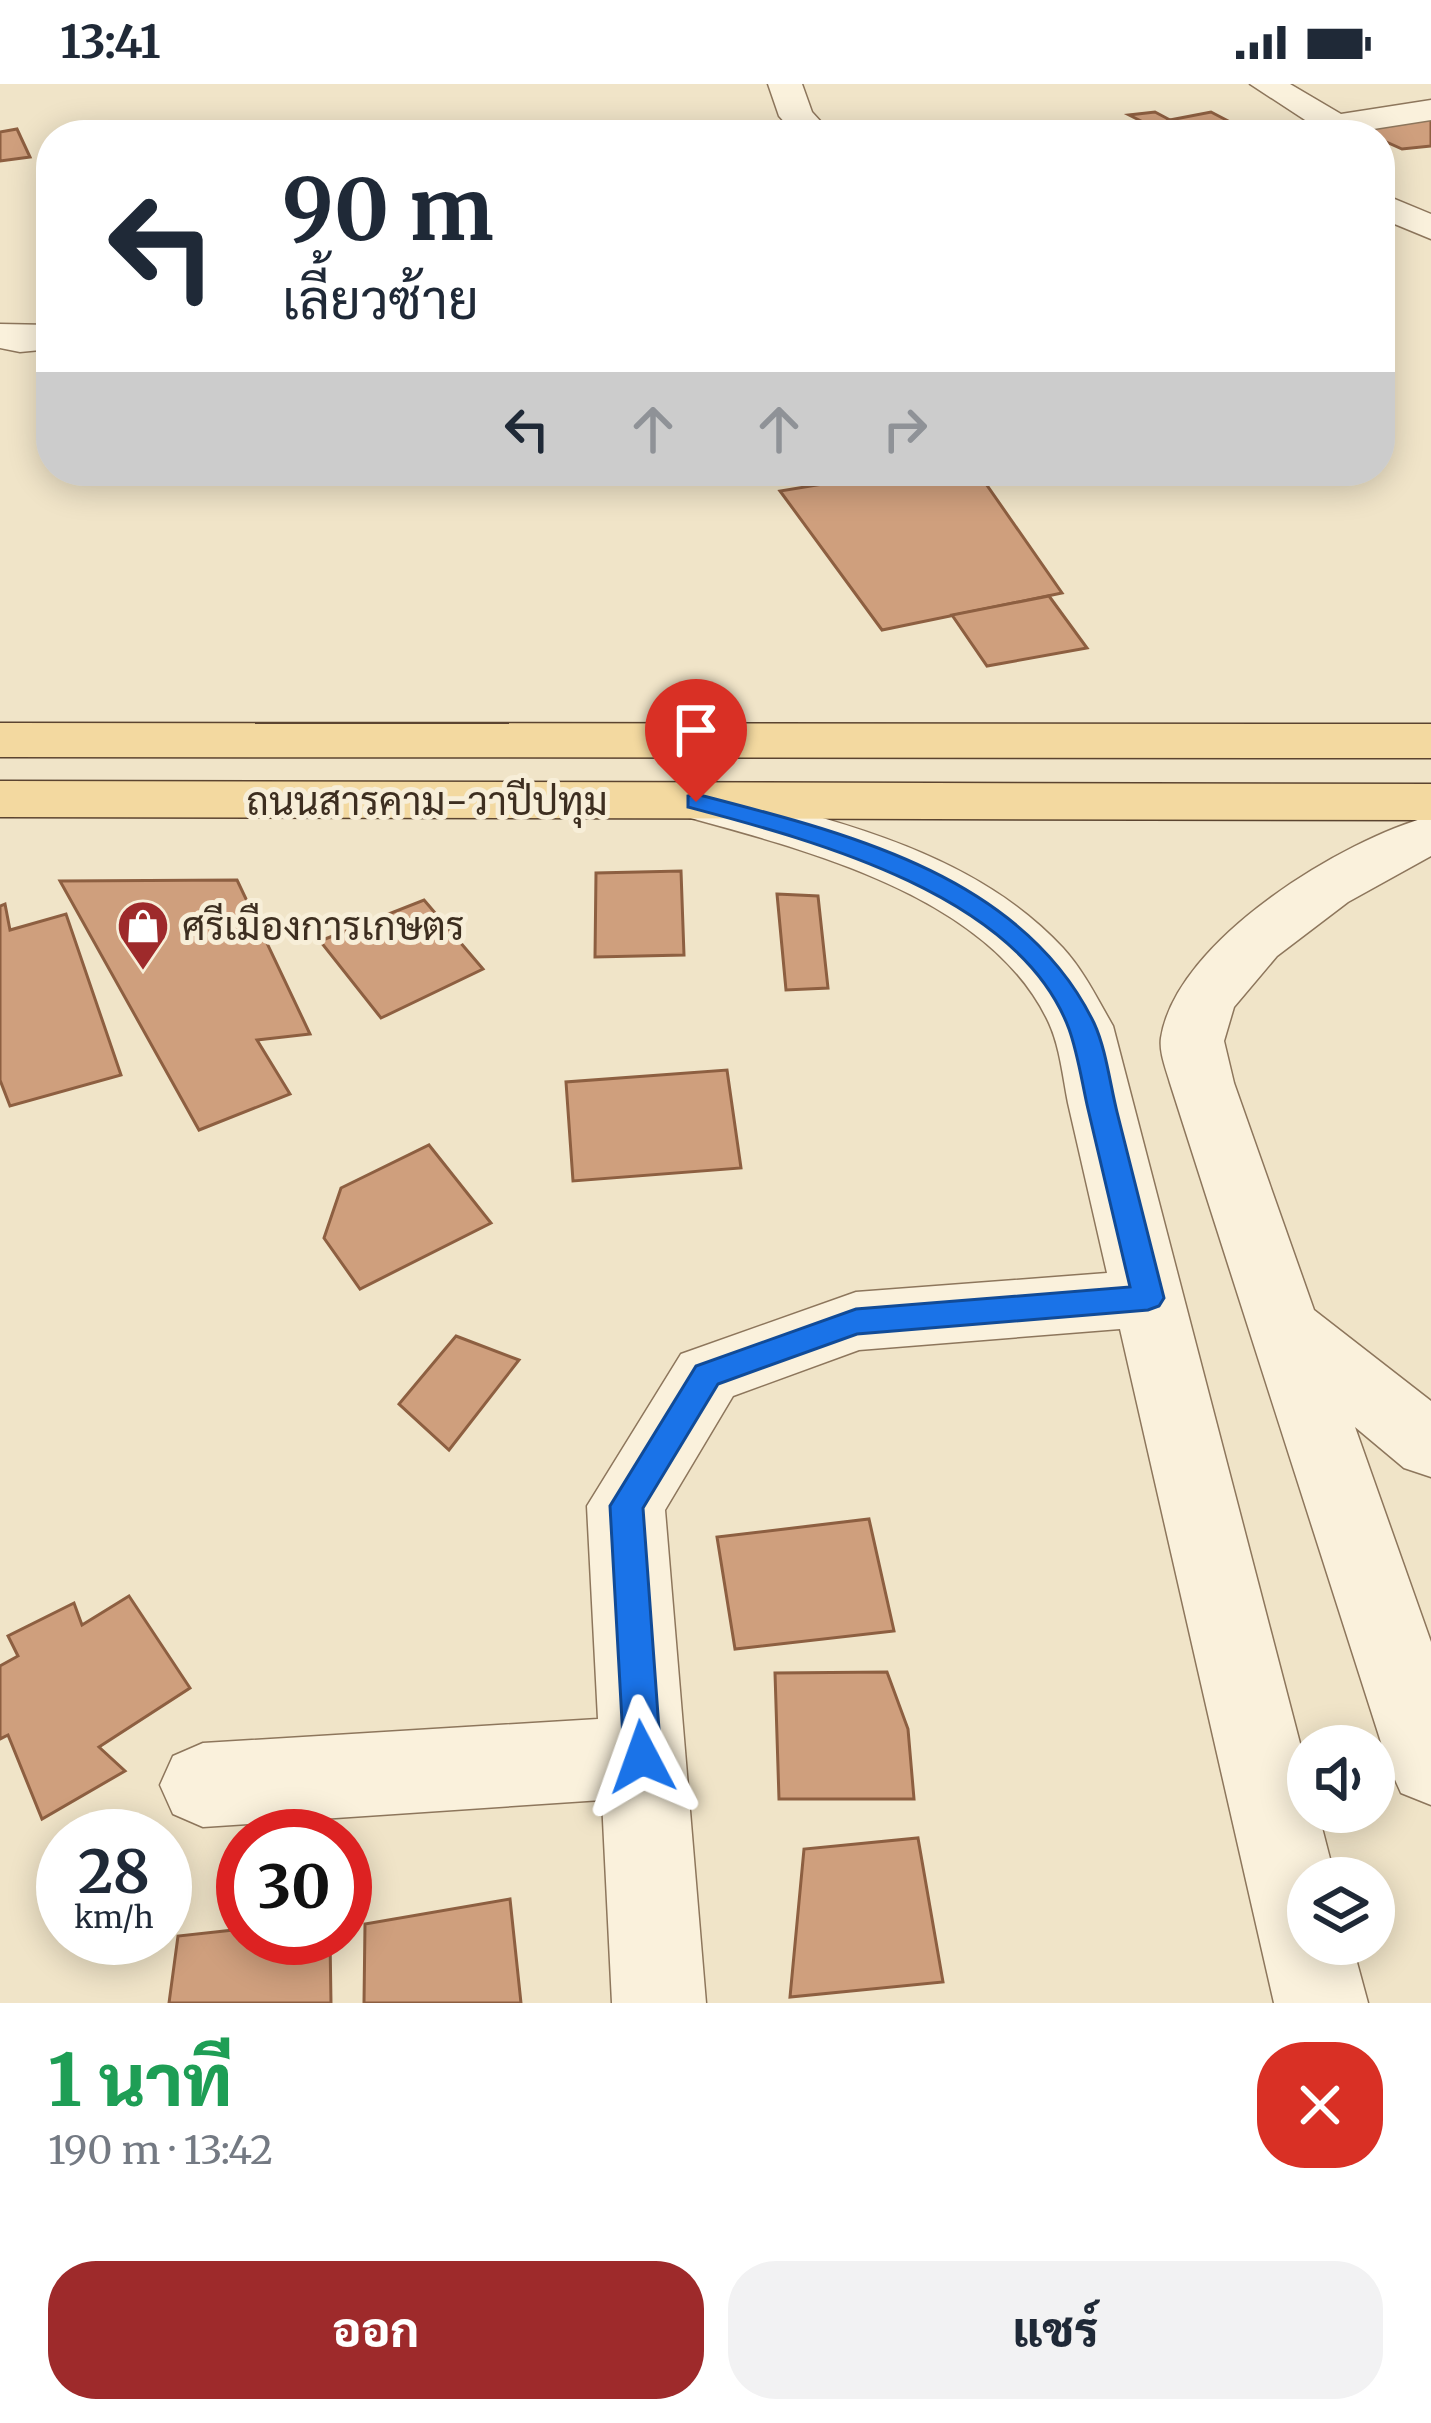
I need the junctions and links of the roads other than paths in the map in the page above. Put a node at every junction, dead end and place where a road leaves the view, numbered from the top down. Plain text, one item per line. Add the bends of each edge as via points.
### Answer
1 (785, 84) edge
2 (1267, 84) edge
3 (1431, 110) edge
4 (800, 120) edge
5 (1328, 120) edge
6 (1388, 120) edge
7 (1395, 212) edge
8 (1431, 228) edge
9 (0, 336) edge
10 (36, 338) edge
11 (0, 740) edge
12 (1431, 741) edge
13 (0, 799) edge
14 (696, 802) junction
15 (1431, 802) edge
16 (1431, 834) edge
17 (1148, 1298) junction
18 (1283, 1326) junction
19 (1431, 1445) edge
20 (642, 1757) junction
21 (1431, 1764) edge
22 (203, 1785) dead end
23 (659, 2003) edge
24 (1321, 2003) edge

1 - 4 street
2 - 5 street
3 - 6 street
7 - 8 street
9 - 10 street
11 - 12 main road, ถนนสารคาม-วาปีปทุม
13 - 14 main road, ถนนสารคาม-วาปีปทุม
14 - 15 main road, ถนนสารคาม-วาปีปทุม
14 - 17 street via 833,838 914,872 1039,958 1082,1026
16 - 18 street via 1348,872 1250,948 1210,998 1192,1038
17 - 20 street via 856,1321 707,1375 626,1506
17 - 24 street
18 - 19 street
18 - 21 street
20 - 22 street
20 - 23 street

